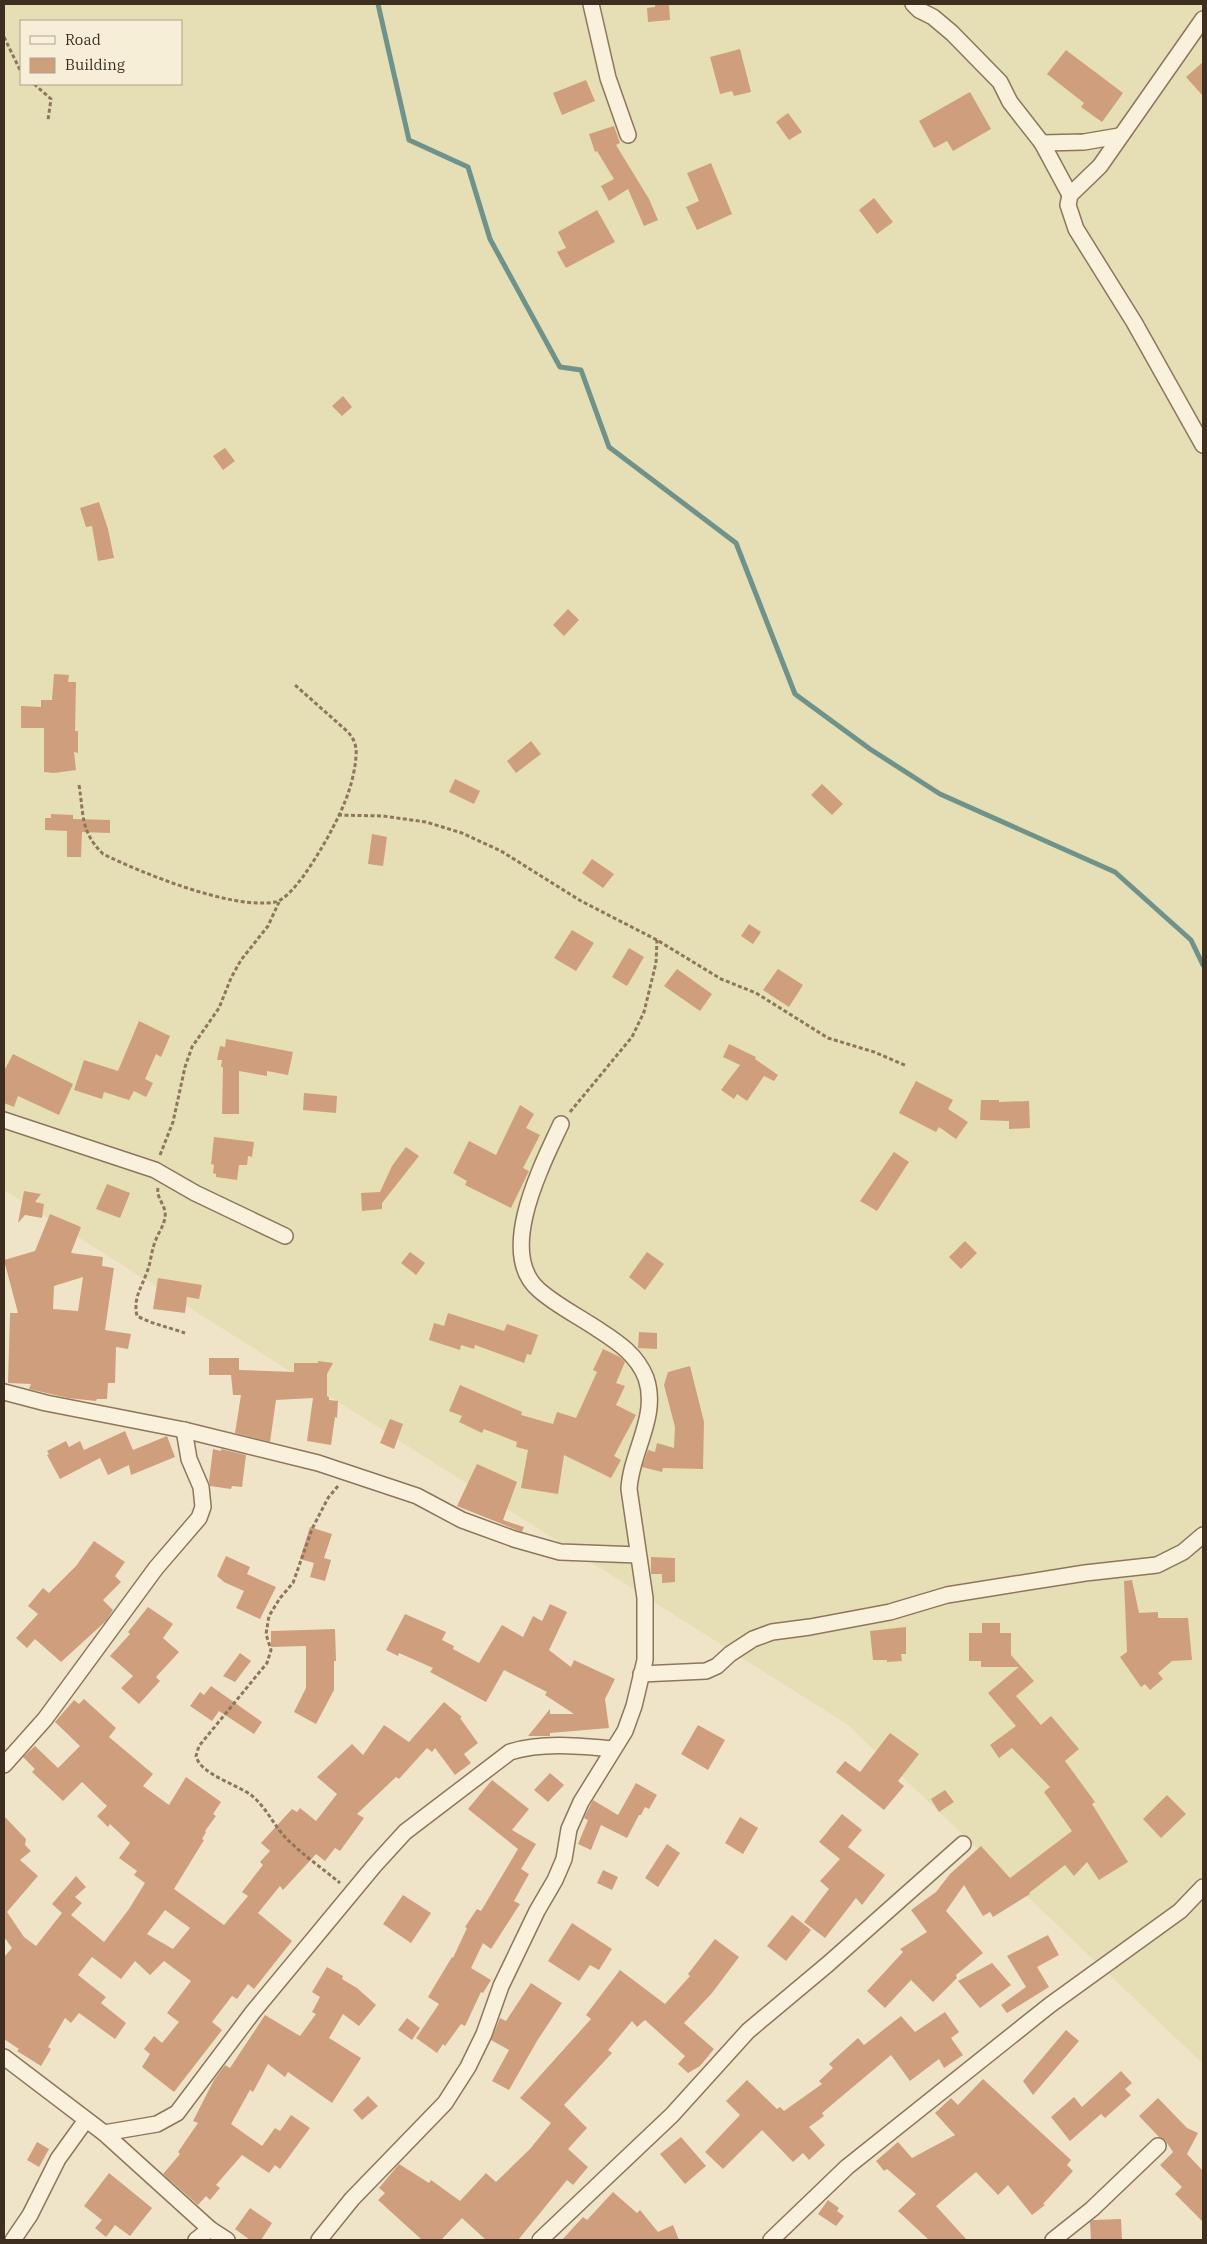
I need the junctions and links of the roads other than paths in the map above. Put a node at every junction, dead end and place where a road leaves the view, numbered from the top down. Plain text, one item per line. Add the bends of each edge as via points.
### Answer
1 (591, 4) edge
2 (914, 4) edge
3 (1203, 19) edge
4 (628, 135) dead end
5 (1119, 136) junction
6 (1042, 143) junction
7 (1070, 195) junction
8 (1203, 445) edge
9 (4, 1120) edge
10 (561, 1124) road end
11 (284, 1236) dead end
12 (4, 1392) edge
13 (184, 1430) junction
14 (1203, 1535) edge
15 (638, 1555) junction
16 (641, 1674) junction
17 (613, 1749) junction
18 (4, 1765) edge
19 (963, 1844) dead end
20 (1203, 1887) edge
21 (4, 2057) edge
22 (86, 2120) junction
23 (104, 2133) junction
24 (1158, 2146) dead end
25 (210, 2229) junction
26 (13, 2240) edge
27 (196, 2240) edge
28 (227, 2240) edge
29 (319, 2240) edge
30 (540, 2240) edge
31 (771, 2240) edge
32 (1053, 2240) edge

1 - 4 street via 608,78
2 - 6 street via 952,33 1000,82 1010,102
3 - 5 street
5 - 6 street via 1084,142
5 - 7 street via 1100,166
6 - 7 street
7 - 8 street via 1068,205 1076,229 1134,322
9 - 11 street via 158,1171 195,1193
10 - 15 street via 542,1167 520,1238 523,1267 538,1290 621,1344 637,1360 646,1379 650,1398 647,1422 630,1472 629,1489
12 - 13 street via 46,1404
13 - 15 street via 350,1473 417,1496 462,1520 560,1552
13 - 18 street via 189,1459 201,1486 203,1507 199,1518 156,1568 45,1719
14 - 16 street via 1183,1552 1157,1565 947,1595 890,1612 772,1632 753,1639 706,1671
15 - 16 street via 645,1598 645,1660
16 - 17 street via 625,1731
17 - 23 street via 544,1746 510,1752 405,1832 253,2012 177,2113 157,2124
17 - 29 street via 581,1802 569,1829 564,1859 501,1986 468,2067 445,2103 352,2199
19 - 30 street via 748,2031 672,2115
20 - 31 street via 1180,1911 1050,2005 847,2167
21 - 22 street
22 - 23 street
22 - 26 street via 58,2159 30,2215
23 - 25 street
24 - 32 street via 1092,2209
25 - 27 street
25 - 28 street

